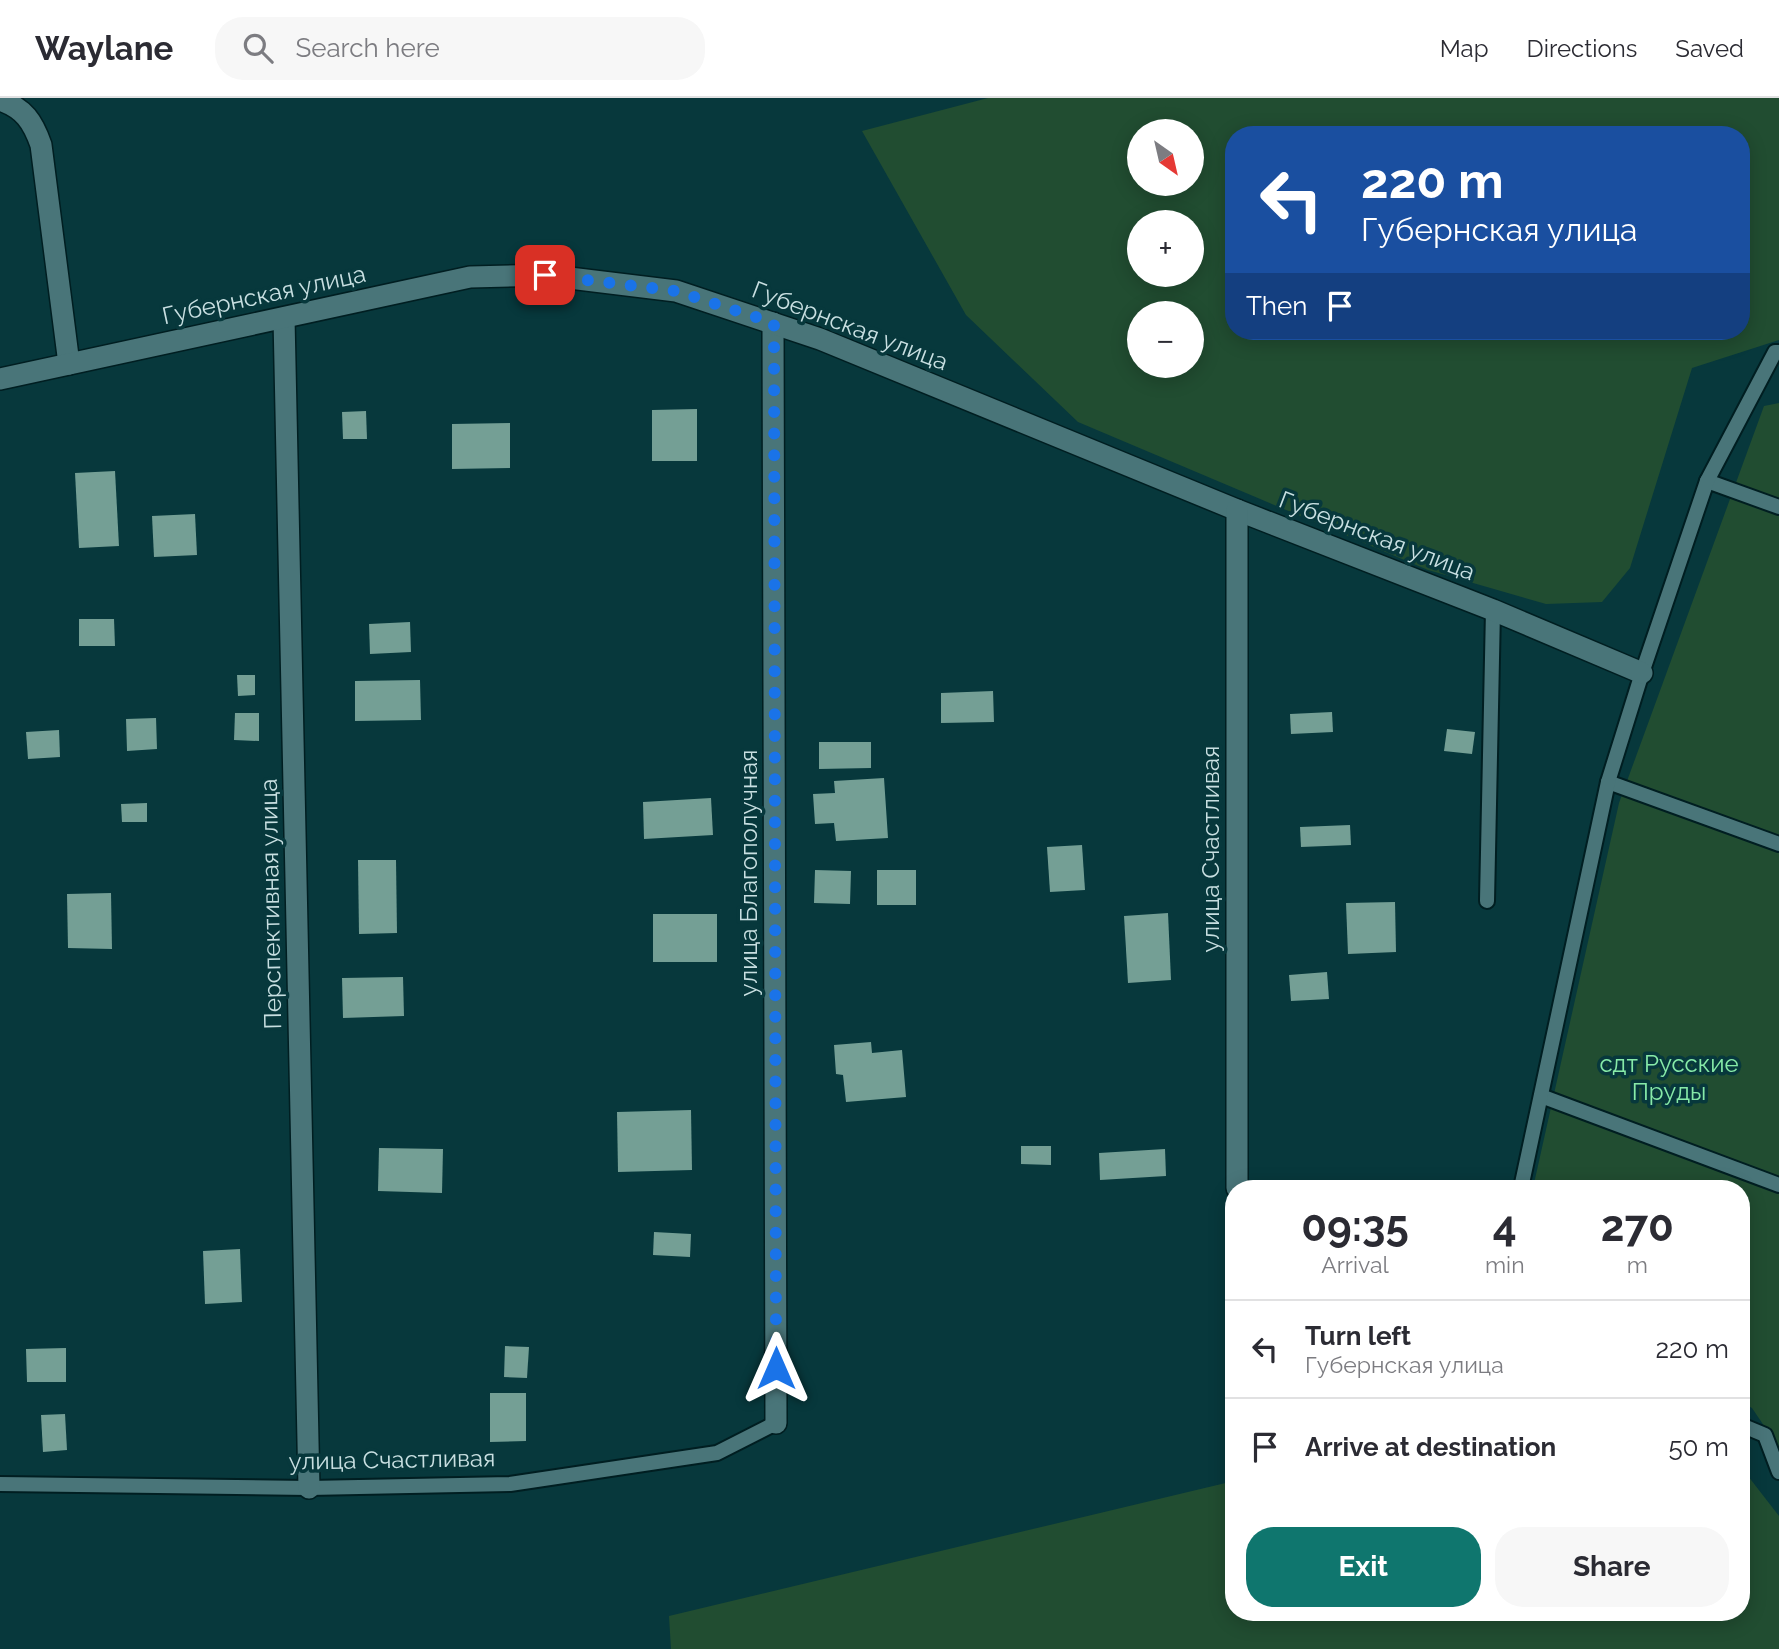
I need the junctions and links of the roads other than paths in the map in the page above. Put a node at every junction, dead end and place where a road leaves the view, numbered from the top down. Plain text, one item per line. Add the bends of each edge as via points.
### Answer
1 (0, 100) edge
2 (284, 318) junction
3 (774, 323) junction
4 (1779, 352) edge
5 (69, 364) junction
6 (0, 379) edge
7 (1707, 481) junction
8 (1779, 507) edge
9 (1237, 510) junction
10 (1493, 610) junction
11 (1642, 673) junction
12 (1608, 782) junction
13 (1779, 844) edge
14 (1487, 901) dead end
15 (1541, 1096) junction
16 (1237, 1180) edge
17 (1523, 1180) edge
18 (1779, 1185) edge
19 (776, 1423) joint
20 (1750, 1429) edge
21 (1779, 1472) edge
22 (0, 1485) edge
23 (309, 1489) junction

1 - 5 street via 23,112 35,126 41,145
2 - 3 street, Губернская улица via 470,277 545,275 676,291
2 - 5 street, Губернская улица
2 - 23 street, Перспективная улица
3 - 9 street, Губернская улица
3 - 19 street, улица Благополучная
4 - 7 lane
5 - 6 street, Губернская улица
7 - 8 lane
7 - 11 lane
9 - 10 street, Губернская улица
9 - 16 street, улица Счастливая
10 - 11 street, Губернская улица
10 - 14 lane
11 - 12 lane
12 - 13 lane
12 - 15 lane
15 - 17 lane
15 - 18 lane
19 - 23 lane, улица Счастливая via 717,1453 524,1482
20 - 21 lane via 1765,1435
22 - 23 lane, улица Счастливая

